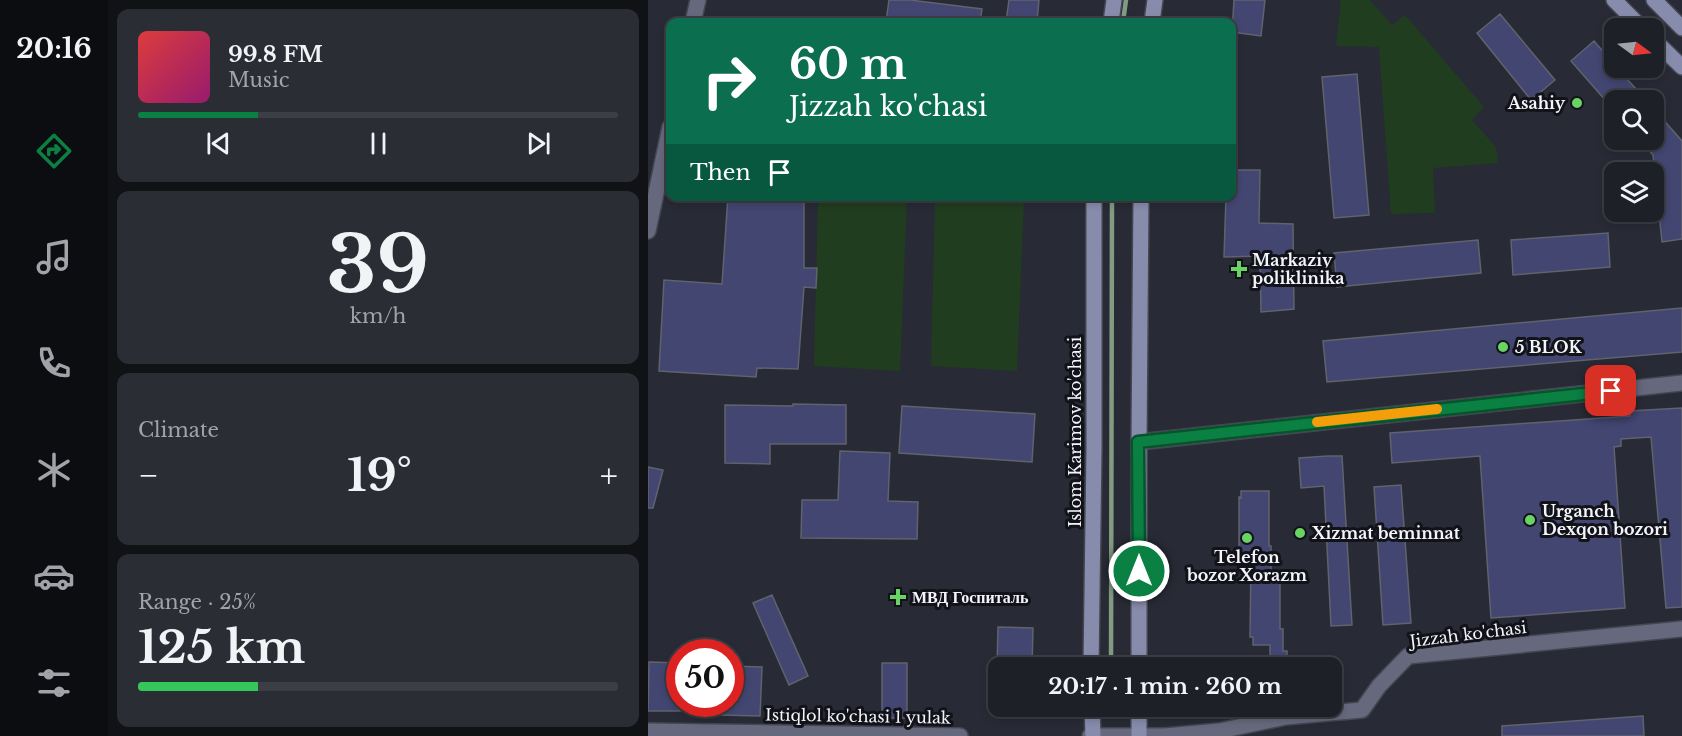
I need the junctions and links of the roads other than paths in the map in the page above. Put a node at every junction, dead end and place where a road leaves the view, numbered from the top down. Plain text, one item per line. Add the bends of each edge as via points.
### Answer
1 (698, 0) edge
2 (1114, 0) edge
3 (1155, 0) edge
4 (1614, 0) edge
5 (1654, 0) edge
6 (694, 18) edge
7 (1112, 18) edge
8 (1153, 18) edge
9 (1632, 18) edge
10 (1682, 28) edge
11 (1664, 50) edge
12 (1682, 67) edge
13 (666, 146) edge
14 (1094, 201) edge
15 (1141, 201) edge
16 (648, 231) edge
17 (1682, 383) edge
18 (1138, 442) junction
19 (1682, 629) edge
20 (1091, 657) edge
21 (1139, 657) edge
22 (1092, 717) edge
23 (1139, 717) edge
24 (648, 731) edge
25 (960, 736) edge
26 (1092, 736) edge
27 (1139, 736) edge

1 - 6 street
2 - 7 main road
3 - 8 main road
4 - 9 main road
5 - 10 main road
11 - 12 main road
13 - 16 street
14 - 20 main road, Islom Karimov ko'chasi
15 - 18 main road
17 - 18 street
18 - 21 main road
19 - 27 street, Jizzah ko'chasi via 1408,656 1362,710 1286,717 1219,731
22 - 26 main road
23 - 27 main road
24 - 25 street, Istiqlol ko'chasi 1 yulak
26 - 27 street

